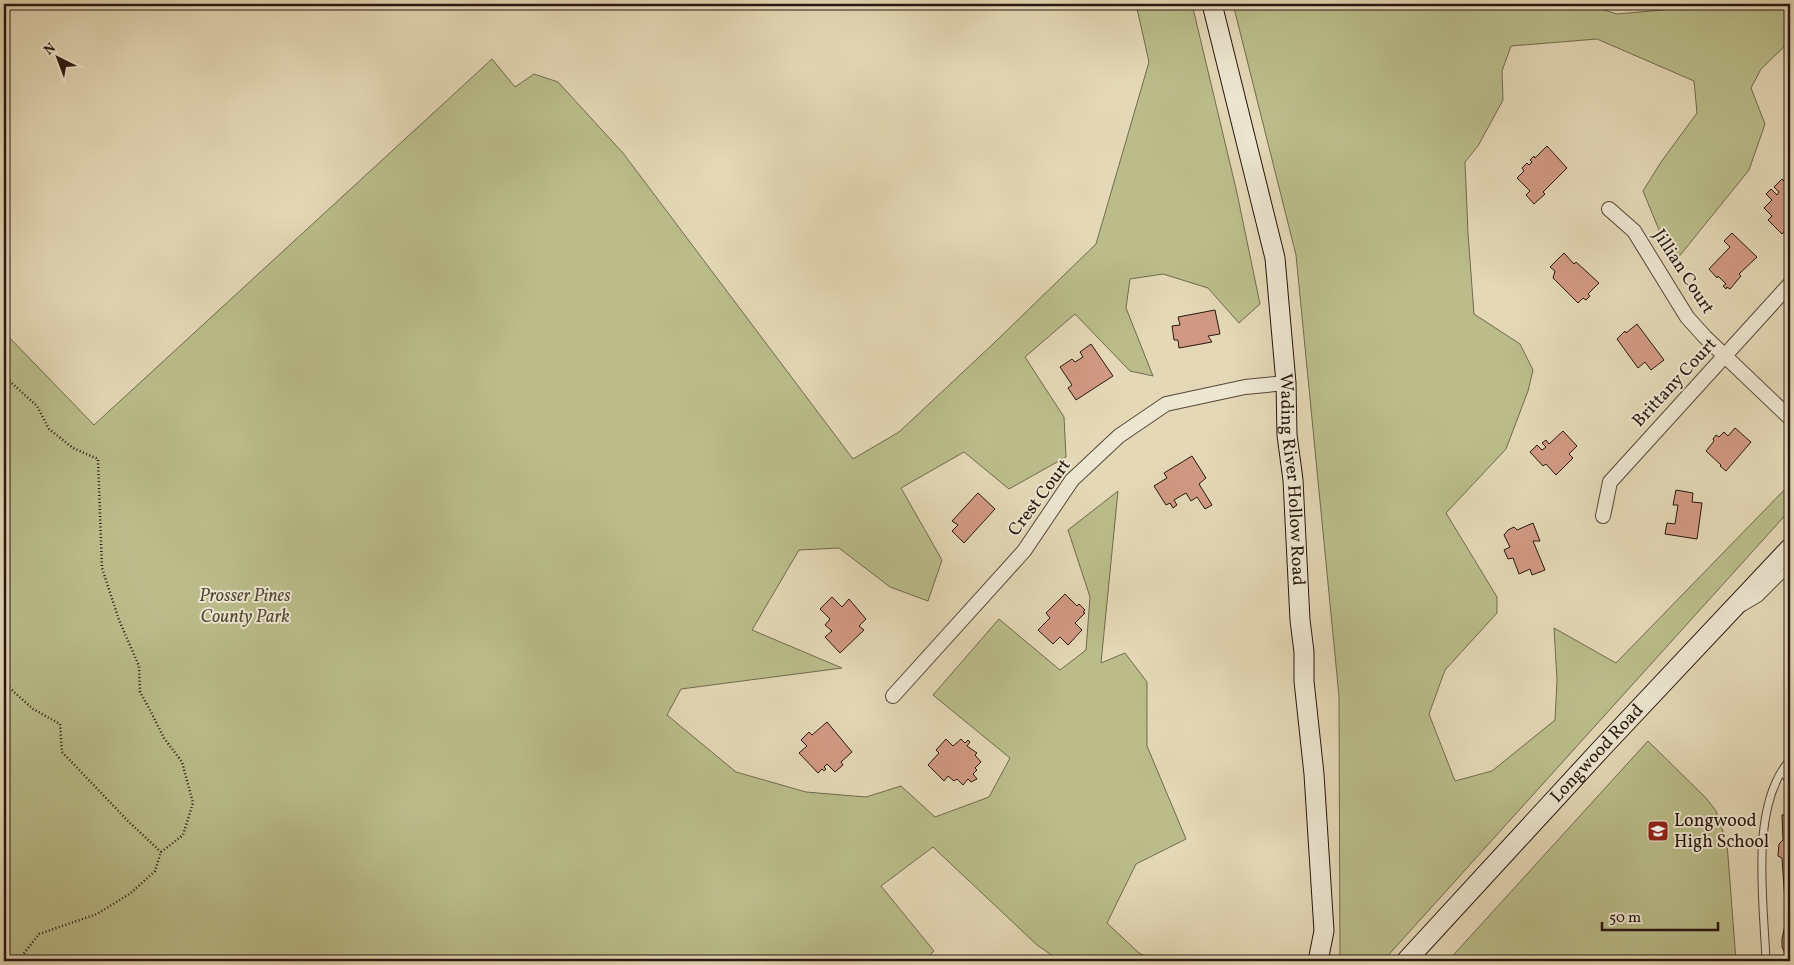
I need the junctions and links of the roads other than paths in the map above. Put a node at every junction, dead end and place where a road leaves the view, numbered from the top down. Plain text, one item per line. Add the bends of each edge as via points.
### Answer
1 (1212, 4) edge
2 (1609, 209) dead end
3 (1790, 284) edge
4 (1725, 356) junction
5 (1286, 383) junction
6 (1790, 418) edge
7 (1603, 516) dead end
8 (1790, 548) edge
9 (1790, 567) edge
10 (1720, 622) junction
11 (893, 696) dead end
12 (1790, 760) edge
13 (1782, 772) junction
14 (1790, 780) edge
15 (1318, 961) edge
16 (1406, 961) edge
17 (1766, 961) edge

1 - 5 street, Wading River Hollow Road via 1275,258
2 - 4 street, Jillian Court via 1634,231 1687,317
3 - 4 street, Brittany Court
4 - 6 street, Jillian Court
4 - 7 street, Brittany Court via 1610,482
5 - 11 street, Crest Court via 1245,386 1166,404 1119,436 1072,480 1024,551
5 - 15 street, Wading River Hollow Road via 1304,681 1324,930
8 - 10 street, Longwood Road
9 - 10 lane via 1759,598
10 - 16 street, Longwood Road
12 - 13 lane
13 - 14 lane
13 - 17 lane via 1772,792 1763,837

